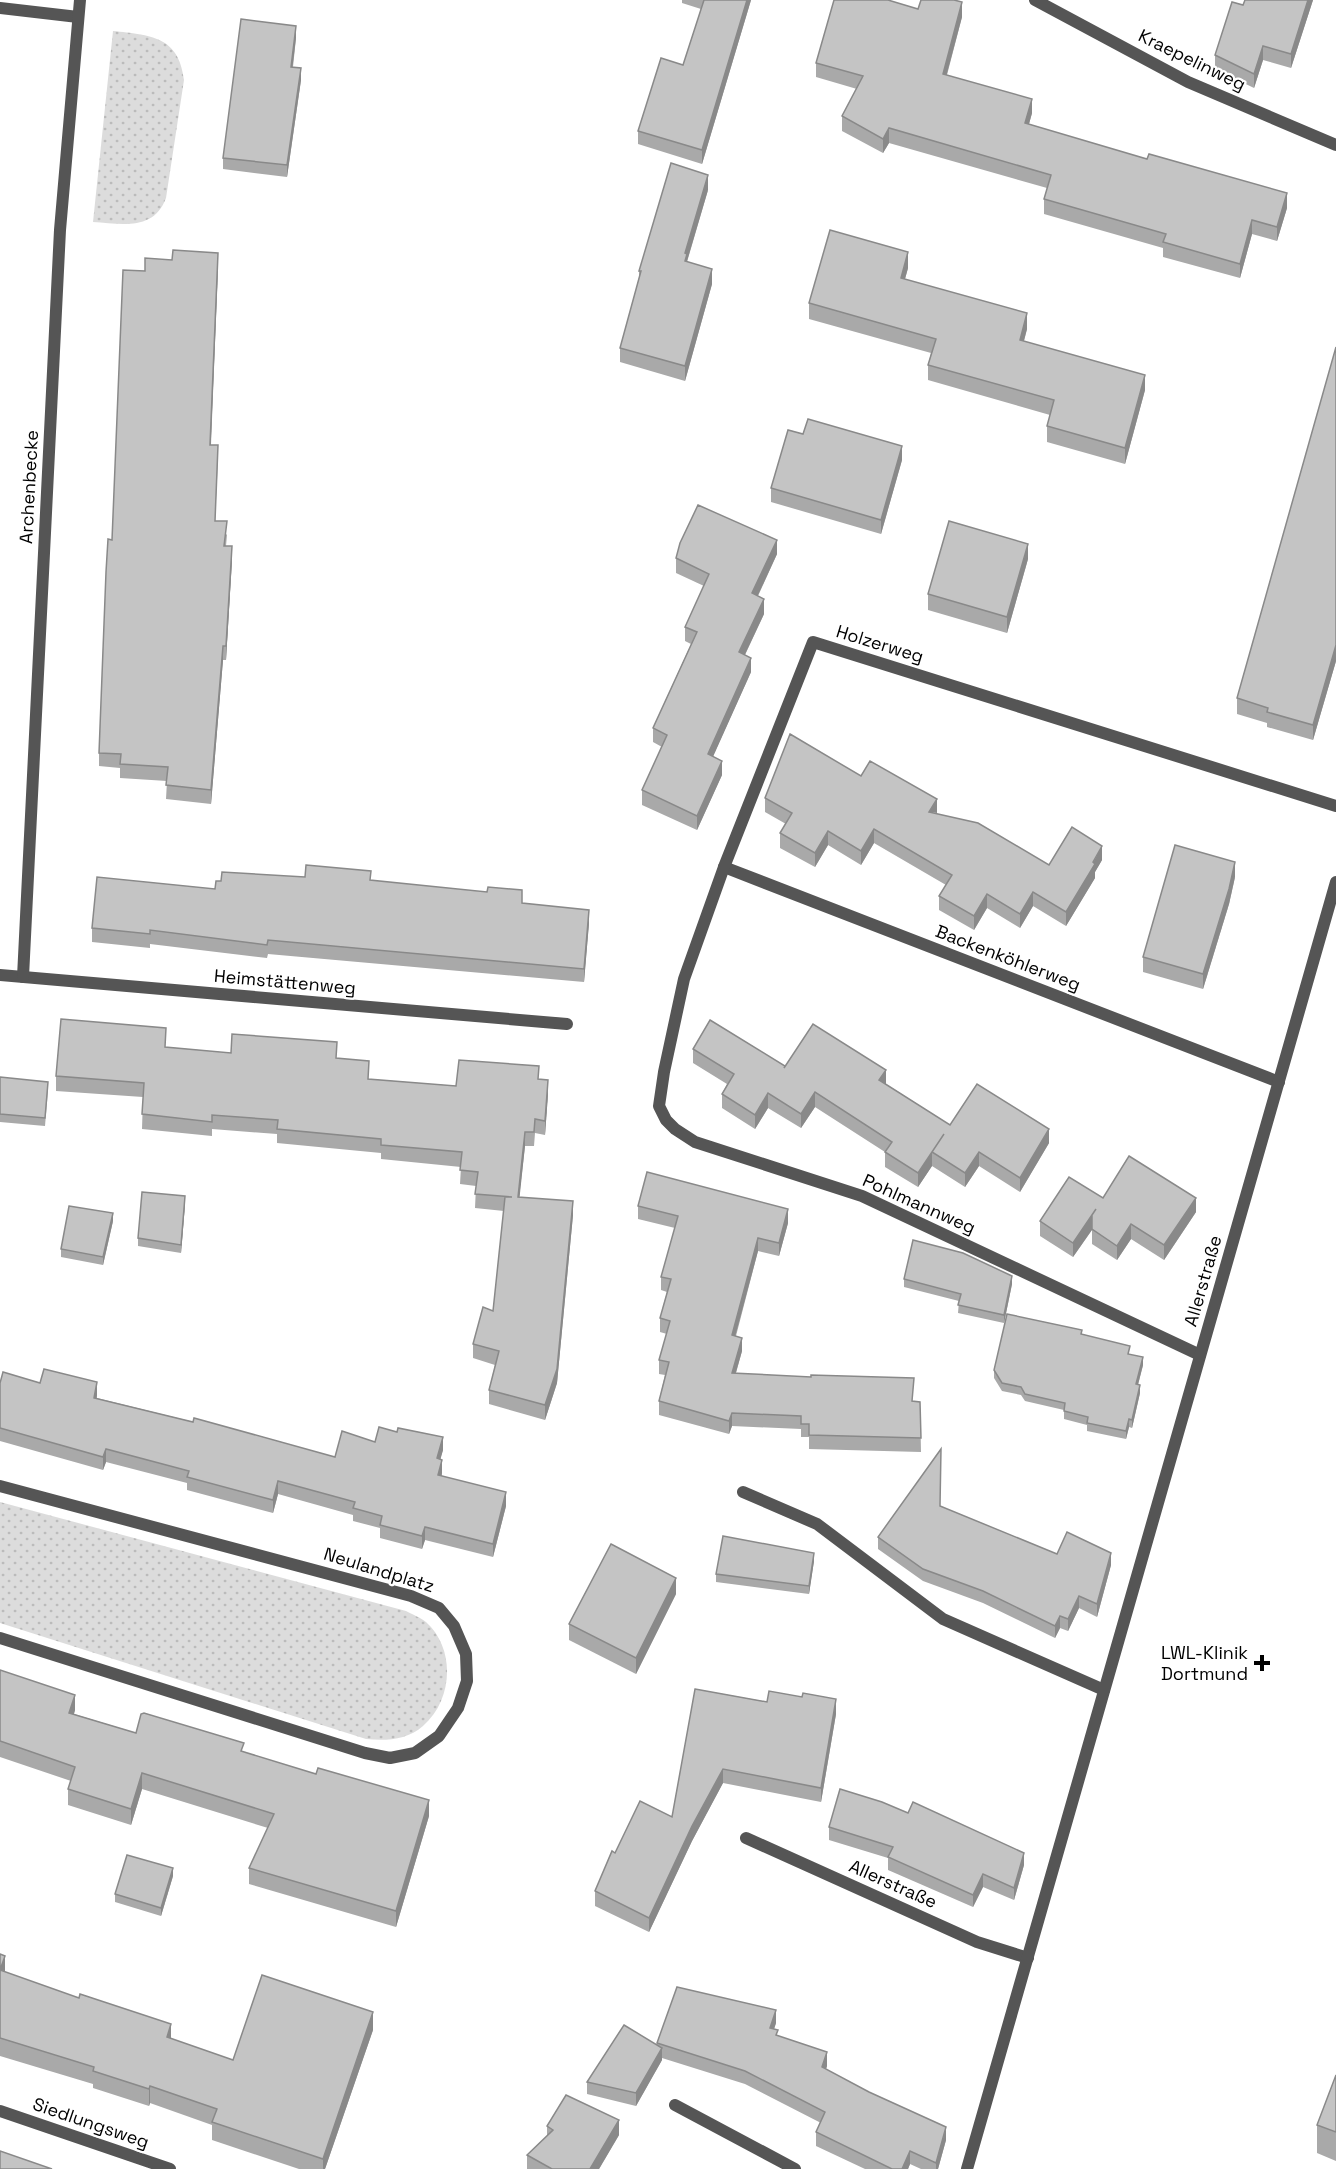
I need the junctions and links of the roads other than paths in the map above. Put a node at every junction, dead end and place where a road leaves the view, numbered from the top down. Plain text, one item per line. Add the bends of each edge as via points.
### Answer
1 (80, 0) edge
2 (1035, 0) edge
3 (0, 8) edge
4 (78, 17) junction
5 (1336, 145) edge
6 (1336, 806) edge
7 (724, 867) junction
8 (1336, 882) edge
9 (0, 975) edge
10 (23, 977) junction
11 (567, 1024) dead end
12 (664, 1072) joint
13 (1279, 1082) junction
14 (1200, 1355) junction
15 (0, 1486) edge
16 (743, 1492) dead end
17 (0, 1638) edge
18 (1104, 1690) junction
19 (746, 1838) dead end
20 (1028, 1958) junction
21 (675, 2105) dead end
22 (0, 2111) edge
23 (170, 2169) edge
24 (795, 2169) edge
25 (967, 2169) edge

1 - 4 street, Archenbecke
2 - 5 street, Kraepelinweg via 1188,82
3 - 4 street
4 - 10 street, Archenbecke via 60,230
6 - 7 street, Holzerweg via 813,642
7 - 12 street, Holzerweg via 684,979
7 - 13 street, Backenköhlerweg
8 - 13 street, Allerstraße
9 - 10 street, Heimstättenweg
10 - 11 street, Heimstättenweg
12 - 14 street, Pohlmannweg via 659,1106 666,1120 695,1143 862,1196
13 - 14 street, Allerstraße
14 - 18 street, Allerstraße
15 - 17 street, Neulandplatz via 411,1596 439,1608 454,1626 466,1654 467,1681 458,1708 439,1736 415,1753 390,1758
16 - 18 street via 817,1524 943,1619
18 - 20 street, Allerstraße
19 - 20 street, Allerstraße via 977,1942
20 - 25 street, Allerstraße
21 - 24 street
22 - 23 street, Siedlungsweg

